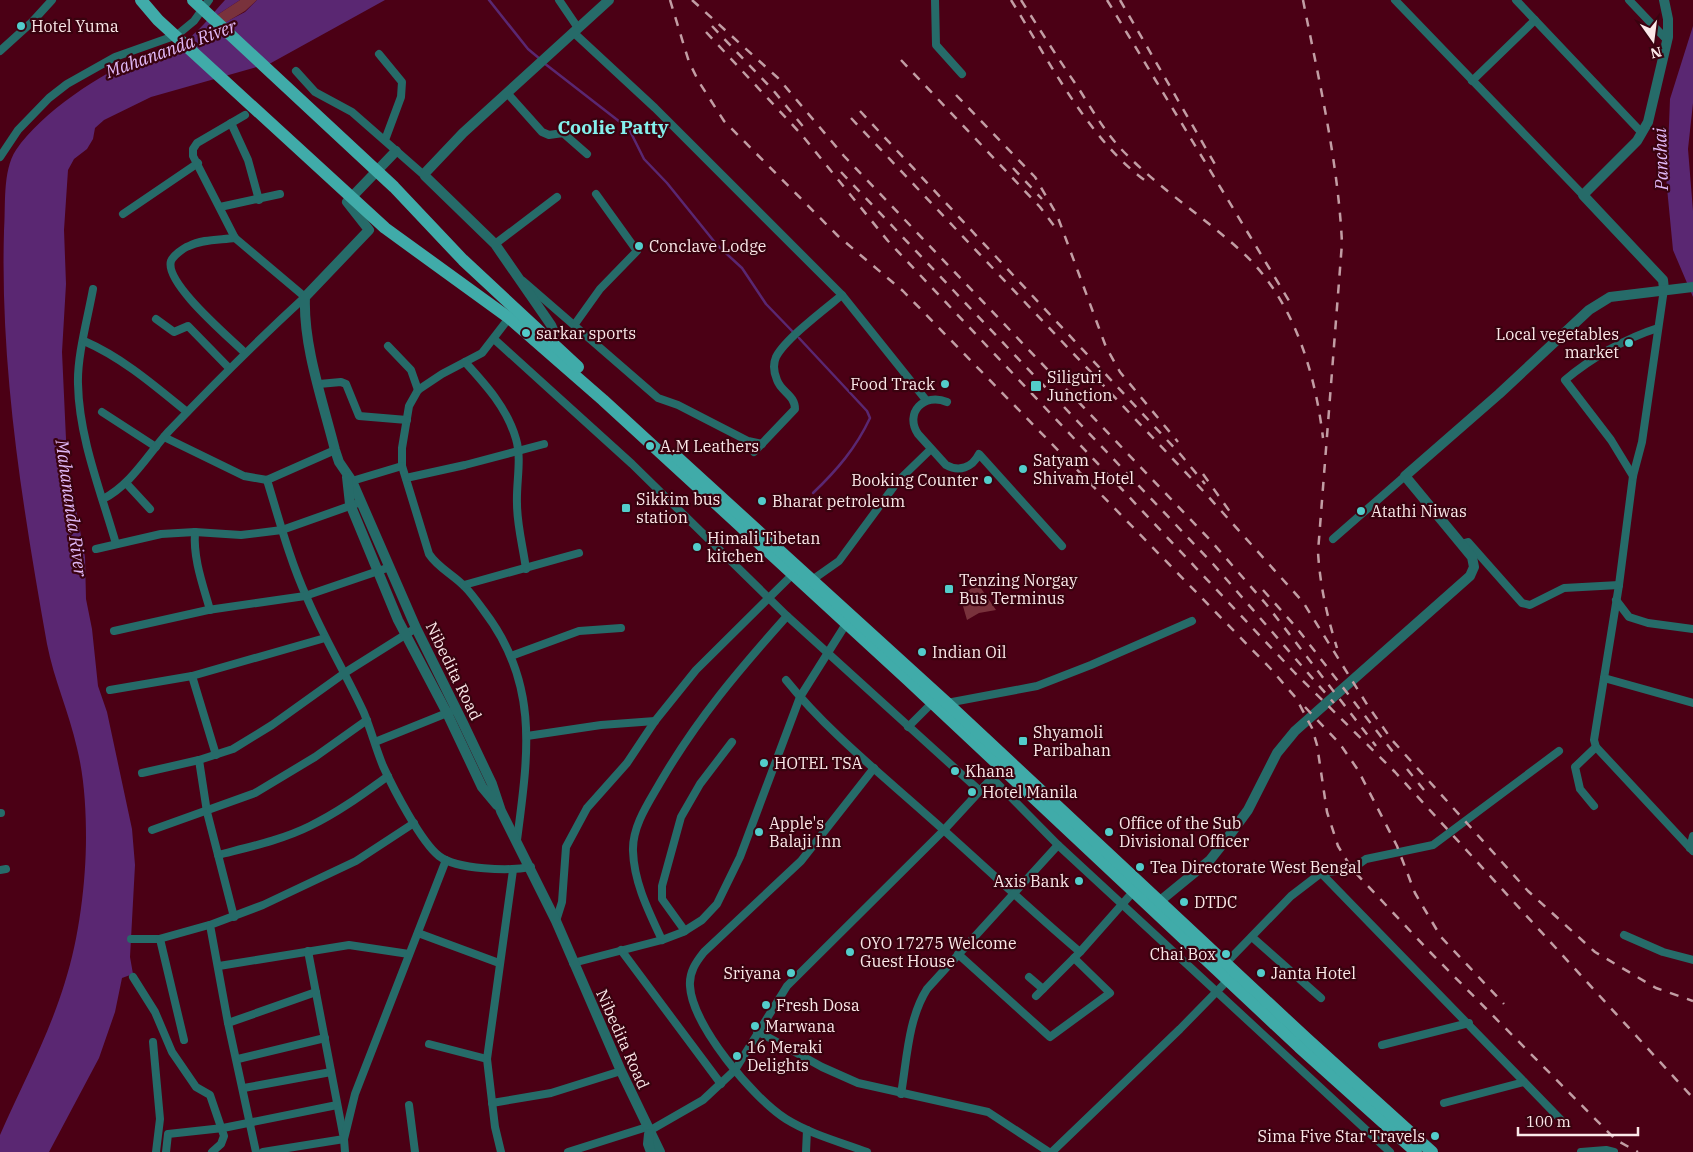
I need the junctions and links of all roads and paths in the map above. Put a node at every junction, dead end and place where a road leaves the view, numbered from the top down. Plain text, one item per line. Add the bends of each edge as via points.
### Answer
1 (52, 0) edge
2 (141, 0) edge
3 (193, 0) edge
4 (209, 0) edge
5 (559, 0) edge
6 (609, 0) edge
7 (935, 0) edge
8 (1395, 0) edge
9 (1516, 0) edge
10 (1629, 0) edge
11 (1664, 0) edge
12 (1535, 20) junction
13 (576, 30) junction
14 (1667, 40) junction
15 (0, 51) edge
16 (379, 54) dead end
17 (296, 72) dead end
18 (962, 74) dead end
19 (1472, 81) junction
20 (508, 94) junction
21 (245, 114) dead end
22 (231, 123) junction
23 (1642, 133) junction
24 (385, 140) junction
25 (396, 150) junction
26 (587, 154) dead end
27 (0, 157) edge
28 (198, 163) junction
29 (426, 176) junction
30 (280, 194) dead end
31 (596, 194) dead end
32 (1582, 195) junction
33 (557, 197) dead end
34 (259, 200) junction
35 (220, 208) junction
36 (123, 214) dead end
37 (234, 238) junction
38 (495, 244) junction
39 (522, 279) junction
40 (1693, 288) edge
41 (93, 289) dead end
42 (1664, 289) junction
43 (842, 294) junction
44 (305, 297) junction
45 (509, 318) junction
46 (156, 319) dead end
47 (575, 324) junction
48 (1658, 328) junction
49 (494, 339) junction
50 (84, 341) junction
51 (552, 343) junction
52 (388, 346) dead end
53 (245, 353) junction
54 (465, 362) junction
55 (229, 368) junction
56 (319, 384) junction
57 (418, 390) junction
58 (926, 400) junction
59 (947, 402) dead end
60 (102, 412) dead end
61 (187, 412) junction
62 (407, 420) junction
63 (164, 437) junction
64 (544, 444) dead end
65 (762, 444) junction
66 (156, 447) junction
67 (931, 449) junction
68 (335, 450) junction
69 (518, 451) junction
70 (754, 452) dead end
71 (402, 466) junction
72 (1405, 476) junction
73 (1632, 476) junction
74 (349, 478) junction
75 (406, 478) junction
76 (267, 480) junction
77 (126, 483) junction
78 (103, 499) junction
79 (361, 502) junction
80 (350, 504) junction
81 (150, 509) dead end
82 (282, 530) junction
83 (195, 532) junction
84 (1333, 539) dead end
85 (116, 544) junction
86 (1461, 544) junction
87 (1062, 546) dead end
88 (96, 549) dead end
89 (579, 553) dead end
90 (390, 567) junction
91 (526, 569) junction
92 (378, 571) junction
93 (792, 575) junction
94 (809, 584) junction
95 (1619, 585) junction
96 (464, 586) junction
97 (305, 596) junction
98 (767, 598) junction
99 (1616, 600) junction
100 (210, 610) junction
101 (787, 616) junction
102 (1192, 621) dead end
103 (846, 624) junction
104 (416, 628) junction
105 (621, 628) dead end
106 (1693, 629) edge
107 (114, 631) dead end
108 (406, 634) junction
109 (325, 638) junction
110 (827, 653) junction
111 (511, 656) junction
112 (346, 672) junction
113 (192, 676) junction
114 (1604, 678) junction
115 (786, 680) dead end
116 (110, 690) dead end
117 (800, 696) junction
118 (932, 702) junction
119 (948, 703) junction
120 (1693, 703) edge
121 (452, 711) junction
122 (367, 720) junction
123 (655, 721) junction
124 (908, 727) junction
125 (527, 736) junction
126 (375, 742) junction
127 (732, 742) dead end
128 (1596, 747) junction
129 (1559, 751) dead end
130 (216, 755) junction
131 (199, 760) junction
132 (1002, 764) junction
133 (874, 768) junction
134 (142, 773) dead end
135 (388, 776) junction
136 (992, 778) junction
137 (980, 791) junction
138 (1594, 806) dead end
139 (207, 812) junction
140 (1056, 819) junction
141 (414, 823) junction
142 (152, 830) dead end
143 (944, 830) junction
144 (1044, 831) junction
145 (1693, 836) edge
146 (517, 840) junction
147 (1058, 845) junction
148 (1691, 849) edge
149 (218, 855) junction
150 (446, 860) junction
151 (531, 867) junction
152 (513, 870) junction
153 (1321, 873) junction
154 (1133, 892) junction
155 (1012, 894) junction
156 (1160, 901) junction
157 (1122, 904) junction
158 (234, 917) junction
159 (556, 921) junction
160 (209, 925) junction
161 (685, 931) junction
162 (418, 933) junction
163 (1624, 935) dead end
164 (1252, 937) junction
165 (131, 939) dead end
166 (160, 939) junction
167 (662, 940) junction
168 (621, 950) junction
169 (308, 951) junction
170 (1080, 952) junction
171 (409, 954) junction
172 (958, 954) junction
173 (1074, 958) junction
174 (1693, 960) edge
175 (499, 963) junction
176 (573, 963) junction
177 (1226, 963) junction
178 (219, 966) junction
179 (1232, 976) junction
180 (133, 977) dead end
181 (1029, 977) dead end
182 (1043, 989) junction
183 (316, 992) junction
184 (1217, 992) junction
185 (1036, 996) dead end
186 (1321, 998) dead end
187 (228, 1023) junction
188 (1469, 1023) junction
189 (757, 1031) junction
190 (324, 1038) junction
191 (184, 1040) dead end
192 (153, 1042) dead end
193 (429, 1044) dead end
194 (1382, 1045) dead end
195 (487, 1059) junction
196 (238, 1060) junction
197 (735, 1070) junction
198 (621, 1071) junction
199 (331, 1072) junction
200 (1524, 1082) junction
201 (721, 1084) junction
202 (244, 1088) junction
203 (901, 1094) junction
204 (492, 1103) junction
205 (1444, 1103) dead end
206 (337, 1105) junction
207 (408, 1105) dead end
208 (249, 1121) junction
209 (1566, 1125) dead end
210 (222, 1128) junction
211 (648, 1129) junction
212 (807, 1130) junction
213 (344, 1138) junction
214 (156, 1152) edge
215 (166, 1152) edge
216 (212, 1152) edge
217 (256, 1152) edge
218 (263, 1152) edge
219 (345, 1152) edge
220 (415, 1152) edge
221 (501, 1152) edge
222 (568, 1152) edge
223 (651, 1152) edge
224 (660, 1152) edge
225 (806, 1152) edge
226 (867, 1152) edge
227 (1050, 1152) edge
228 (1390, 1152) edge
229 (1416, 1152) edge
230 (1432, 1152) edge
231 (1581, 1152) edge
232 (1614, 1152) edge

1 - 15 street
2 - 45 main road via 158,20 385,228
3 - 51 main road via 394,186 463,260
4 - 27 street via 194,21 177,35 115,57 49,98 18,130
5 - 13 street
6 - 13 street
7 - 18 street via 936,45
8 - 19 street
9 - 12 street
10 - 14 street
11 - 14 street via 1668,19
12 - 19 street
12 - 23 street
13 - 20 street
13 - 43 street
14 - 23 street via 1648,122
16 - 24 street via 402,82 401,98
17 - 24 street via 315,92 352,112
19 - 32 street
20 - 26 street via 542,132 549,135 563,133
20 - 29 street via 463,133 426,172
21 - 22 street
22 - 28 street via 197,143 193,149
22 - 34 street via 248,160
23 - 32 street
24 - 25 street
25 - 29 street
25 - 44 street via 347,202 368,230
28 - 35 street
28 - 36 street
29 - 38 street
30 - 34 street
31 - 47 street via 637,251 600,289
32 - 42 street via 1663,280
33 - 38 street
34 - 35 street
35 - 37 street
37 - 44 street
37 - 53 street via 190,245 174,257 171,268 179,287
38 - 39 street
39 - 47 street
39 - 51 street via 551,324 554,332
40 - 42 street
41 - 50 street
42 - 48 street
42 - 72 street via 1610,297 1589,310
43 - 58 street
43 - 65 street via 791,339 777,356 774,367 777,380 794,401 795,409
44 - 53 street
44 - 56 street, Nibedita Road via 304,312
45 - 49 street
45 - 93 main road
46 - 55 street via 174,332 188,326
47 - 65 street via 658,398 748,441
48 - 73 street via 1642,442
48 - 73 street via 1641,333 1564,380 1611,440
49 - 54 street via 482,353
49 - 98 street via 632,464
50 - 61 street via 135,370
50 - 78 street via 78,381 79,400 83,428
51 - 94 main road
52 - 57 street via 411,370
53 - 55 street
54 - 57 street
54 - 69 street via 501,406 511,424
55 - 61 street
56 - 62 street via 346,384 359,416
56 - 68 street, Nibedita Road
57 - 62 street via 409,406
58 - 59 street via 933,398
58 - 67 street via 916,409 913,422
60 - 66 street
61 - 63 street
62 - 71 street
63 - 66 street
63 - 76 street via 244,476
64 - 69 street
65 - 70 street
66 - 77 street
67 - 87 street via 946,465 959,469 972,464 979,454
67 - 94 street via 898,481 839,561
68 - 74 street, Nibedita Road
68 - 76 street
69 - 75 street
69 - 91 street via 517,506
71 - 74 street
71 - 75 street
72 - 84 street
72 - 86 street
73 - 95 street
74 - 79 street, Nibedita Road
74 - 80 street
75 - 96 street via 429,554 434,562
76 - 82 street
77 - 78 street
77 - 81 street
78 - 85 street
79 - 80 street
79 - 90 street, Nibedita Road
80 - 82 street
80 - 92 street
82 - 83 street via 242,534
82 - 97 street
83 - 85 street via 160,534
83 - 100 street via 194,546
85 - 88 street
86 - 95 street via 1468,542 1522,603 1530,605 1564,588
86 - 156 street via 1472,557 1474,567 1470,576 1295,731 1277,753 1248,810 1210,860
89 - 91 street
90 - 92 street
90 - 104 street, Nibedita Road
91 - 96 street
92 - 97 street
92 - 108 street
93 - 94 main road
93 - 98 street
94 - 103 main road
94 - 119 main road
95 - 99 street
96 - 111 street via 486,614
97 - 100 street
97 - 109 street
98 - 101 street
98 - 123 street via 696,670
99 - 106 street via 1629,617
99 - 114 street
100 - 107 street
101 - 110 street
101 - 167 street via 722,689 684,742 637,828 633,850 636,873
102 - 119 street via 1037,686
103 - 110 street
103 - 118 main road
104 - 108 street
104 - 121 street, Nibedita Road
105 - 111 street via 579,631
108 - 112 street
108 - 121 street
109 - 112 street
109 - 113 street
110 - 117 street
110 - 124 street
111 - 125 street via 524,698
112 - 122 street
112 - 130 street via 272,725 233,749
113 - 116 street
113 - 130 street
114 - 120 street
114 - 128 street via 1594,740
115 - 117 street
117 - 133 street
117 - 161 street via 740,857 717,904 702,920
118 - 124 street
118 - 132 main road
119 - 132 main road
121 - 126 street
121 - 146 street, Nibedita Road via 492,784 501,811
122 - 126 street
122 - 139 street via 255,794
123 - 125 street
123 - 159 street via 627,763 587,808 568,843 562,902
124 - 137 street
125 - 146 street
126 - 135 street
127 - 161 street via 700,784 681,817 662,886 662,899
128 - 138 street via 1575,767 1580,789
128 - 148 street
129 - 153 street via 1433,845 1366,859 1352,869
130 - 131 street
131 - 134 street
131 - 139 street
132 - 136 street
132 - 140 main road
132 - 156 main road
133 - 143 street
133 - 197 street via 800,861 694,964 690,988 700,1017
135 - 141 street
135 - 149 street via 348,805 310,826
136 - 137 street
136 - 144 street
137 - 143 street
139 - 142 street
139 - 149 street
140 - 144 street
140 - 154 main road
141 - 150 street via 434,851
141 - 158 street via 356,861
143 - 155 street
143 - 189 street via 787,986
144 - 147 street
145 - 148 street
146 - 151 street, Nibedita Road
147 - 155 street
147 - 157 street
149 - 158 street
150 - 152 street via 482,868
150 - 162 street
151 - 152 street
151 - 159 street, Nibedita Road
152 - 175 street
153 - 164 street via 1291,896
153 - 188 street
154 - 157 street
154 - 179 main road
155 - 170 street
155 - 172 street
156 - 177 main road
157 - 170 street
157 - 184 street
158 - 160 street
159 - 176 street, Nibedita Road
160 - 166 street
160 - 178 street
161 - 167 street
162 - 171 street
162 - 175 street
163 - 174 street via 1663,952
164 - 177 street
164 - 186 street
165 - 166 street
166 - 191 street
167 - 168 street
168 - 176 street
168 - 201 street
169 - 171 street via 352,945
169 - 178 street
169 - 183 street
170 - 173 street
171 - 213 street via 355,1094
172 - 173 street via 1050,1037 1110,993
172 - 203 street via 922,997 910,1036
173 - 182 street
175 - 195 street
176 - 198 street, Nibedita Road
177 - 179 main road
178 - 187 street
179 - 184 street
179 - 229 main road
179 - 230 main road
180 - 210 street via 156,1012 172,1052 196,1087 209,1093
181 - 182 street
182 - 185 street
183 - 187 street
183 - 190 street
184 - 227 street
184 - 228 street
187 - 196 street
188 - 194 street
188 - 200 street
189 - 197 street
189 - 203 street via 858,1084
190 - 196 street
190 - 199 street
192 - 214 street via 160,1119
193 - 195 street
195 - 204 street
196 - 202 street
197 - 201 street
197 - 212 street via 776,1112
198 - 204 street via 551,1093
198 - 211 street, Nibedita Road
199 - 202 street
199 - 206 street
200 - 205 street
200 - 209 street
201 - 211 street via 703,1100
202 - 208 street
203 - 227 street via 988,1112
204 - 221 street
206 - 208 street
206 - 213 street
207 - 220 street
208 - 210 street
208 - 217 street
210 - 215 street via 168,1134
210 - 216 street via 223,1140
211 - 222 street
211 - 223 street, Nibedita Road
211 - 224 street, Nibedita Road
212 - 225 street
212 - 226 street
213 - 218 street
213 - 219 street
231 - 232 street

